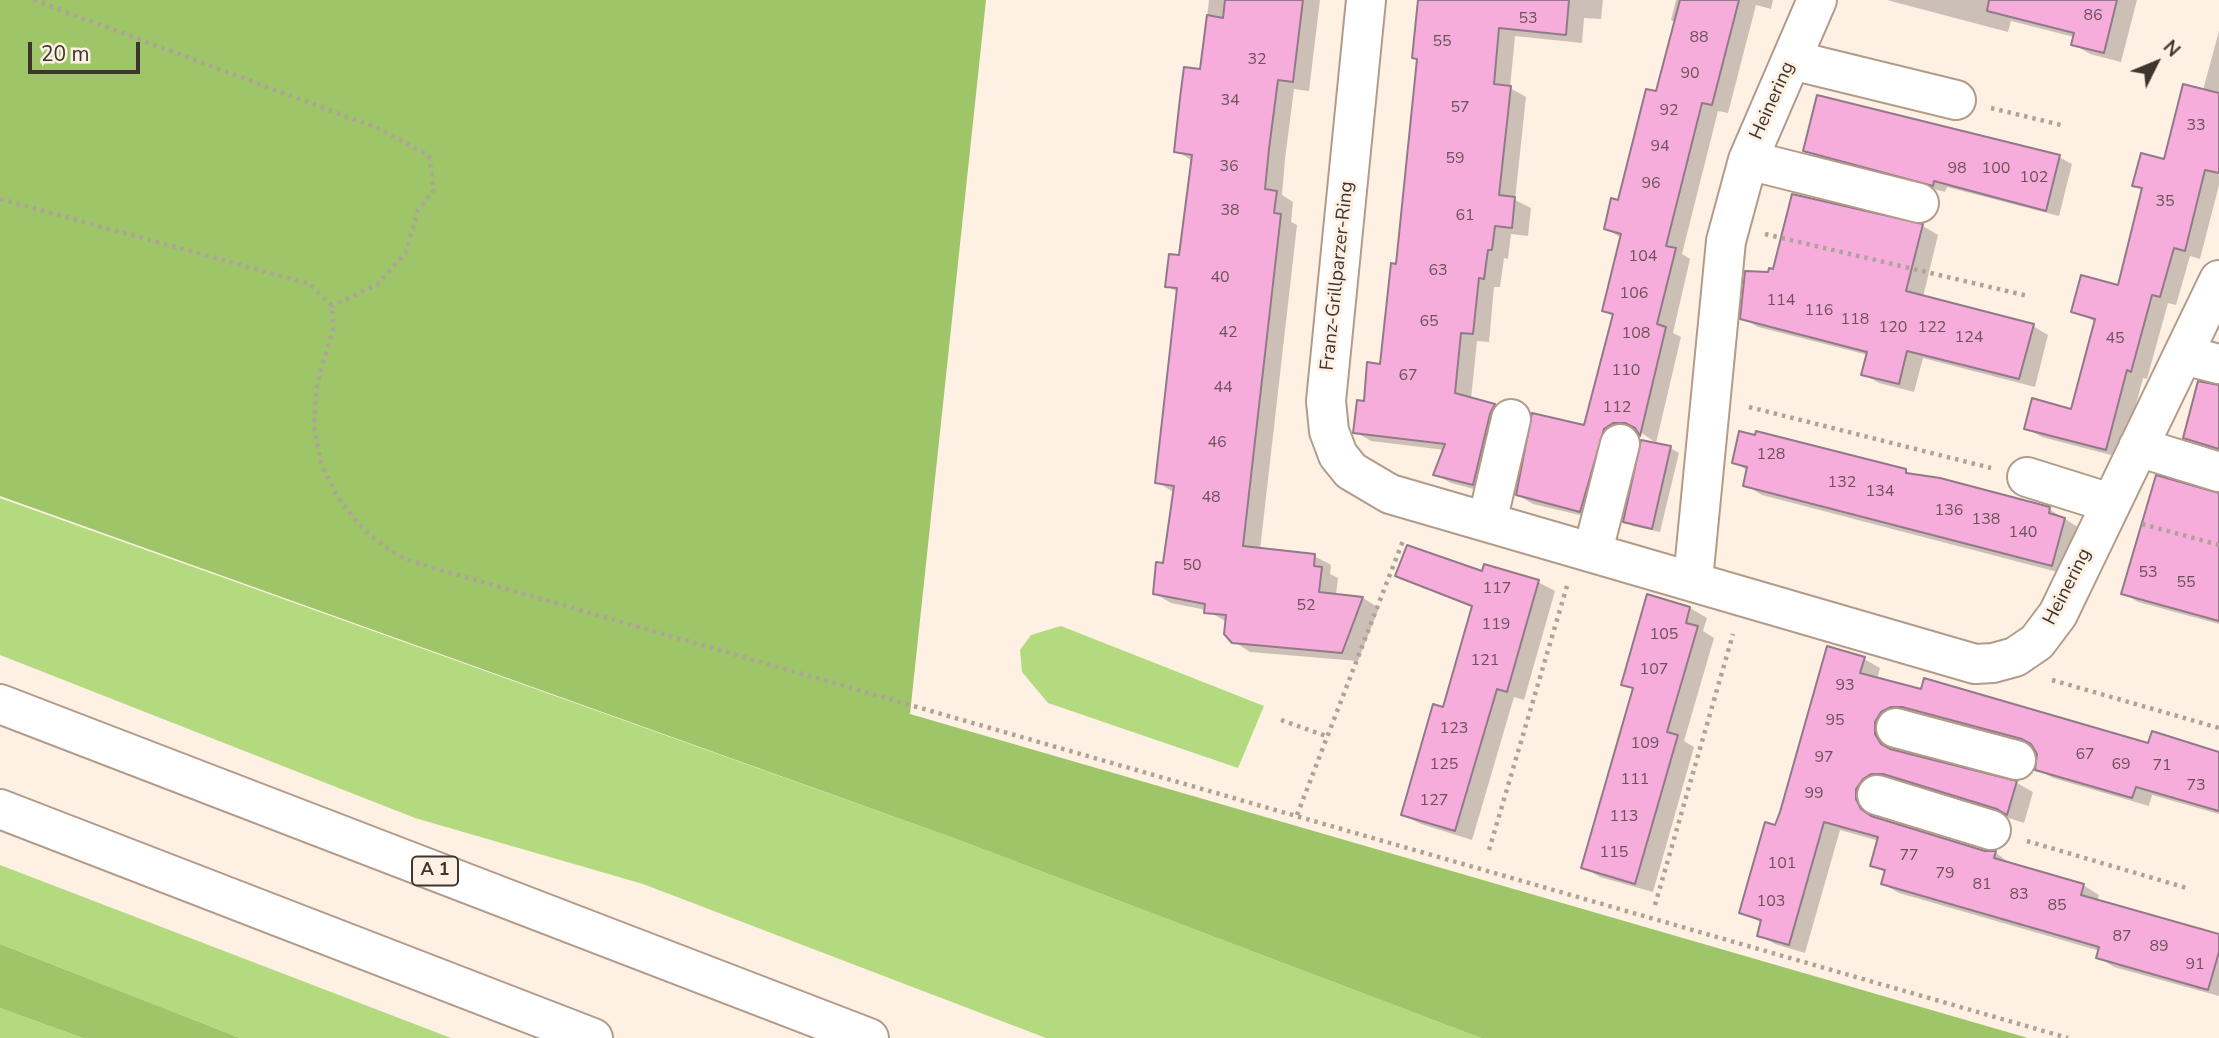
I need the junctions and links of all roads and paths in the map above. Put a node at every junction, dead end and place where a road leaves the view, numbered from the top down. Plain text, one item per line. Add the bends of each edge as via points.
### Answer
1 (34, 0) edge
2 (1366, 0) edge
3 (1817, 0) edge
4 (1791, 60) junction
5 (1956, 100) joint
6 (2061, 125) dead end
7 (1748, 160) junction
8 (0, 199) edge
9 (1919, 203) dead end
10 (1730, 226) junction
11 (2219, 280) edge
12 (2028, 296) dead end
13 (332, 306) junction
14 (2183, 355) junction
15 (2219, 364) edge
16 (1710, 398) junction
17 (1511, 419) dead end
18 (1620, 444) dead end
19 (2138, 447) junction
20 (2219, 472) edge
21 (2027, 478) joint
22 (1418, 502) junction
23 (2108, 508) junction
24 (1487, 522) junction
25 (2219, 545) edge
26 (1585, 549) junction
27 (1693, 580) junction
28 (1744, 596) junction
29 (1993, 663) junction
30 (0, 704) edge
31 (1281, 720) dead end
32 (2219, 727) edge
33 (1896, 728) dead end
34 (1326, 736) junction
35 (2016, 760) dead end
36 (1877, 795) dead end
37 (0, 809) edge
38 (1297, 815) junction
39 (1991, 830) joint
40 (1489, 850) dead end
41 (2190, 889) dead end
42 (1655, 905) dead end
43 (593, 1038) edge
44 (869, 1038) edge
45 (2068, 1038) edge

1 - 13 path via 380,129 429,156 435,190 418,211 406,252 378,284
2 - 22 main road, Franz-Grillparzer-Ring via 1326,401 1329,431 1338,455 1351,471 1390,494
3 - 4 main road, Heinering
4 - 5 main road
4 - 7 main road, Heinering
5 - 6 path
7 - 9 main road
7 - 10 main road, Heinering
8 - 13 path via 310,284
10 - 12 path
10 - 16 main road, Heinering
11 - 14 main road, Heinering
13 - 38 path via 333,330 317,384 314,424 321,464 339,499 362,528 391,552
14 - 15 main road
14 - 19 main road, Heinering
16 - 21 path
16 - 27 main road, Heinering
17 - 24 main road
18 - 26 main road
19 - 20 main road
19 - 23 main road, Heinering
21 - 23 main road
22 - 24 main road, Heinering
22 - 34 path
23 - 25 path
23 - 29 main road, Heinering via 2058,614 2037,642 2015,657
24 - 26 main road, Heinering
26 - 27 main road, Heinering
26 - 40 path
27 - 28 main road, Heinering
28 - 29 main road, Heinering via 1975,664
28 - 42 path
29 - 32 path
30 - 44 main road, A 1
31 - 34 path
33 - 35 main road
34 - 38 path
36 - 39 main road
37 - 43 main road
38 - 45 path
39 - 41 path

